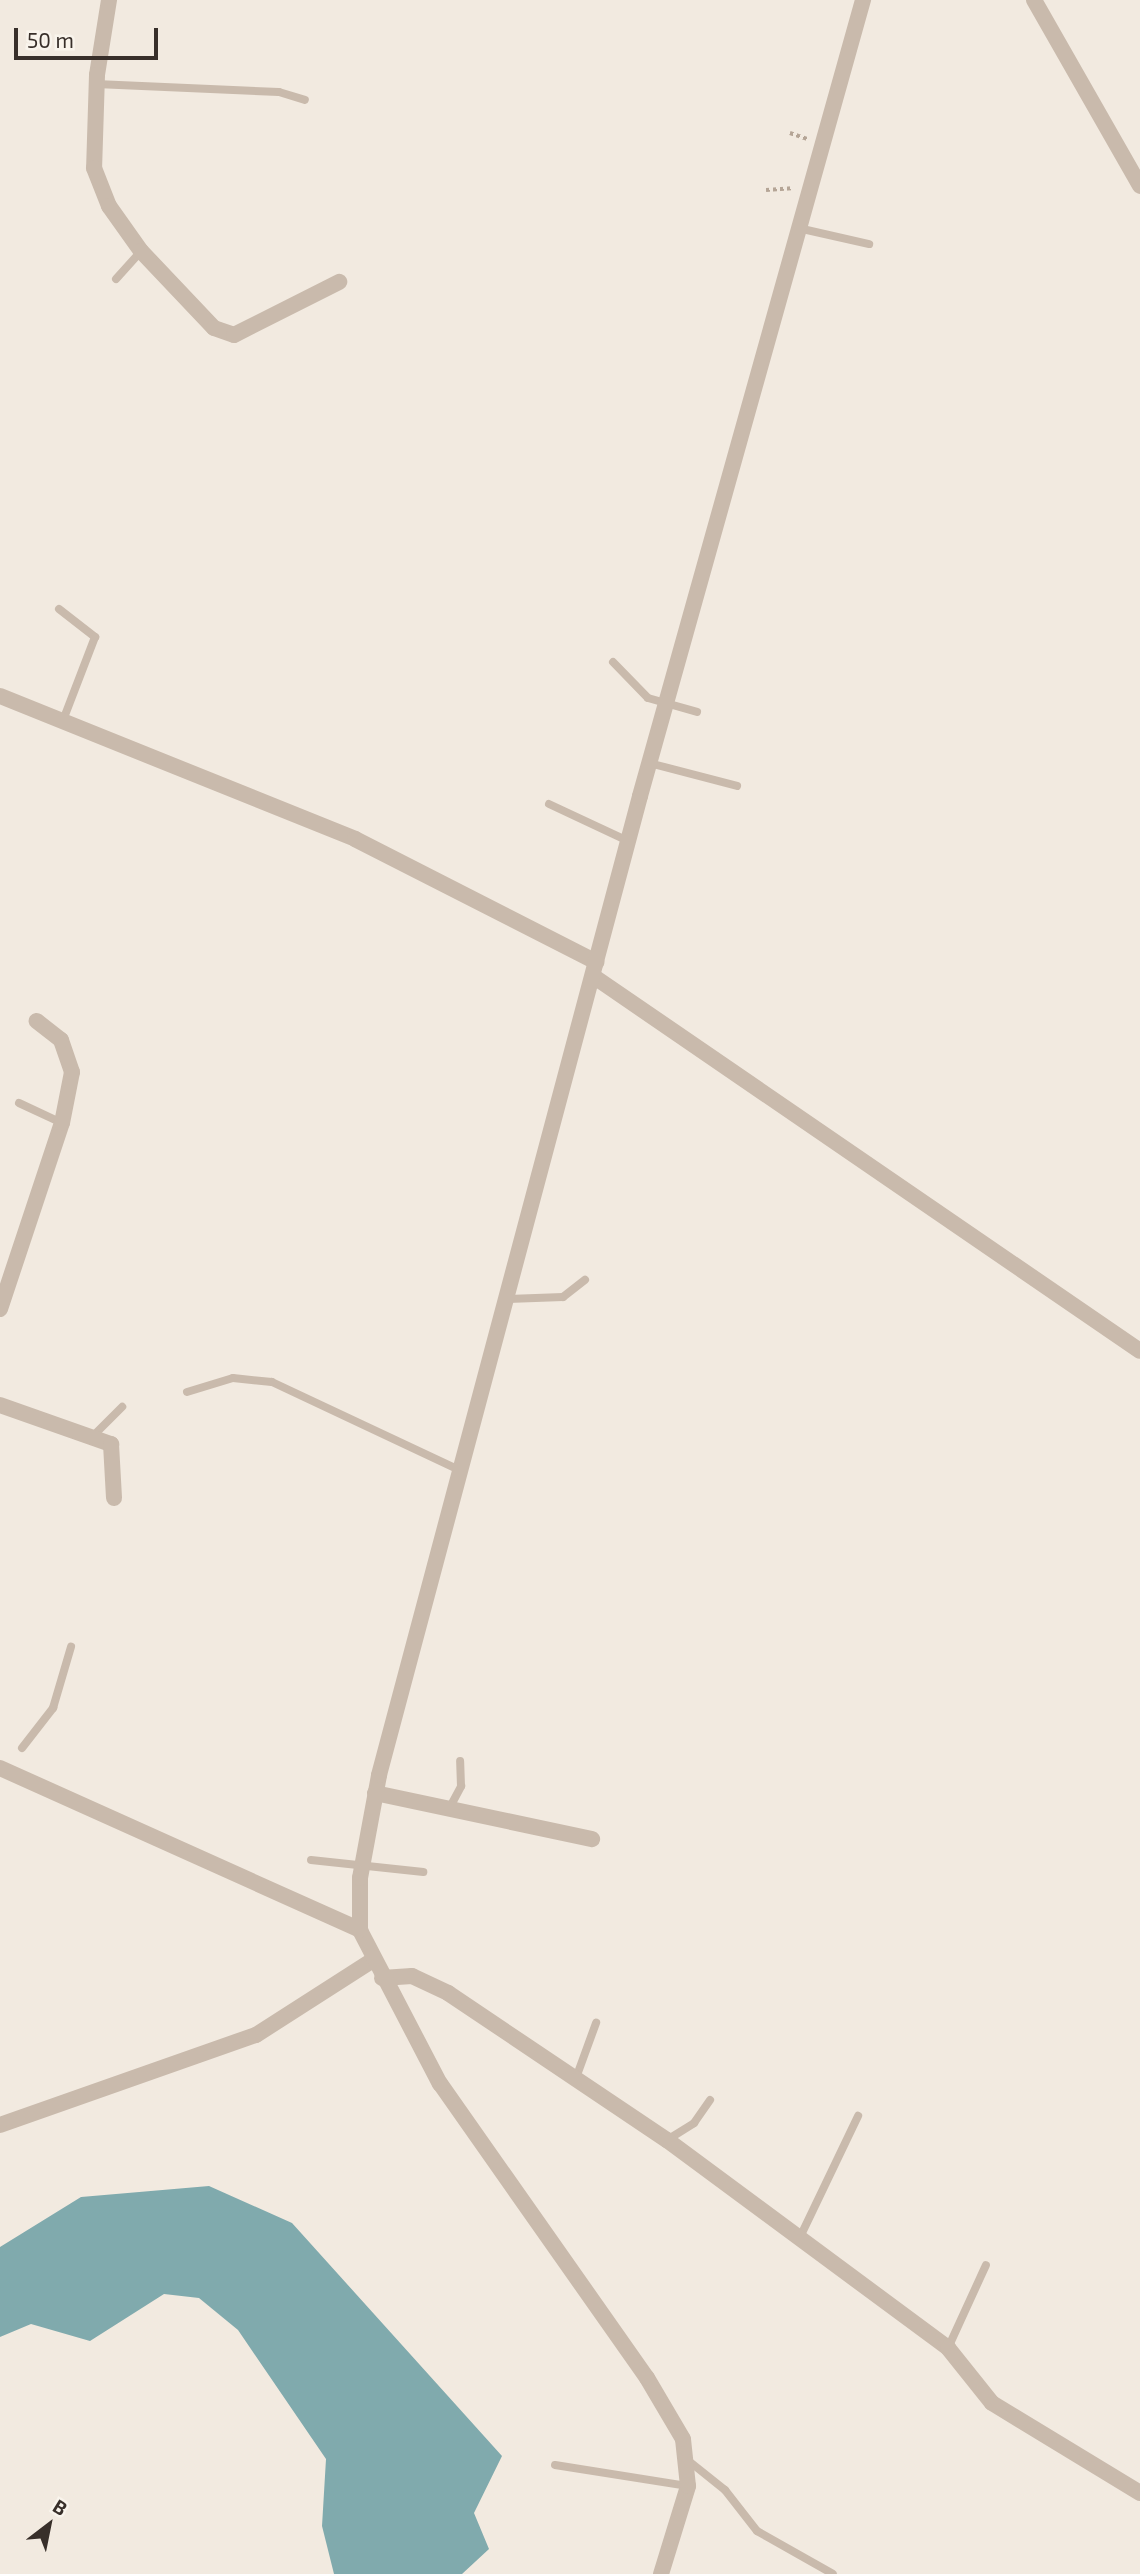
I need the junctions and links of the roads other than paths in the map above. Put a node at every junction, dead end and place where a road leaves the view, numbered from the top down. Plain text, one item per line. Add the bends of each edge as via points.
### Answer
1 (109, 0) edge
2 (863, 0) edge
3 (1034, 0) edge
4 (96, 84) junction
5 (305, 100) dead end
6 (1140, 186) edge
7 (798, 228) junction
8 (869, 244) dead end
9 (141, 251) junction
10 (116, 279) dead end
11 (339, 282) dead end
12 (59, 609) dead end
13 (613, 662) dead end
14 (0, 696) edge
15 (666, 705) junction
16 (697, 712) dead end
17 (62, 723) junction
18 (649, 763) junction
19 (737, 786) dead end
20 (549, 804) dead end
21 (628, 841) junction
22 (595, 969) junction
23 (37, 1021) dead end
24 (19, 1103) dead end
25 (62, 1123) junction
26 (585, 1280) dead end
27 (507, 1299) junction
28 (0, 1309) edge
29 (1140, 1351) edge
30 (187, 1392) dead end
31 (0, 1405) edge
32 (122, 1407) dead end
33 (94, 1435) junction
34 (461, 1471) junction
35 (114, 1498) dead end
36 (71, 1647) dead end
37 (22, 1748) dead end
38 (460, 1761) dead end
39 (6, 1766) edge
40 (375, 1793) junction
41 (449, 1809) junction
42 (592, 1839) dead end
43 (311, 1860) dead end
44 (361, 1868) junction
45 (423, 1872) dead end
46 (360, 1930) junction
47 (373, 1960) junction
48 (382, 1978) junction
49 (596, 2023) dead end
50 (576, 2078) junction
51 (710, 2100) dead end
52 (858, 2116) dead end
53 (0, 2125) edge
54 (667, 2140) junction
55 (802, 2233) junction
56 (986, 2265) dead end
57 (948, 2348) junction
58 (690, 2462) junction
59 (555, 2465) dead end
60 (688, 2486) junction
61 (1140, 2493) edge
62 (661, 2574) edge
63 (833, 2574) edge

1 - 4 street
2 - 7 street
3 - 6 street
4 - 5 lane via 279,92
4 - 9 street via 94,168 109,206
7 - 8 lane
7 - 15 street
9 - 10 lane
9 - 11 street via 214,328 234,335
12 - 17 lane via 94,637
13 - 15 lane via 635,689
14 - 17 street
15 - 16 lane
15 - 18 street
17 - 22 street via 355,839
18 - 19 lane
18 - 21 street
20 - 21 lane
21 - 22 street
22 - 27 street
22 - 29 street
23 - 25 street via 55,1032 69,1056
24 - 25 lane
25 - 28 street
26 - 27 lane via 563,1297
27 - 34 street
30 - 34 lane via 233,1378 272,1382
31 - 33 street
32 - 33 lane
33 - 35 street via 115,1454
34 - 40 street
36 - 37 lane via 53,1708
38 - 41 lane via 461,1786
39 - 46 street
40 - 41 street
40 - 44 street
41 - 42 street
43 - 44 lane
44 - 45 lane
44 - 46 street
46 - 47 street
47 - 48 street
47 - 53 street via 256,2035
48 - 50 street via 402,1974 426,1981
48 - 58 street via 440,2084 647,2378
49 - 50 lane
50 - 54 street
51 - 54 lane via 694,2123
52 - 55 lane
54 - 55 street
55 - 57 street
56 - 57 lane
57 - 61 street via 992,2403
58 - 60 street
58 - 63 lane via 725,2490 758,2530
59 - 60 lane
60 - 62 street

